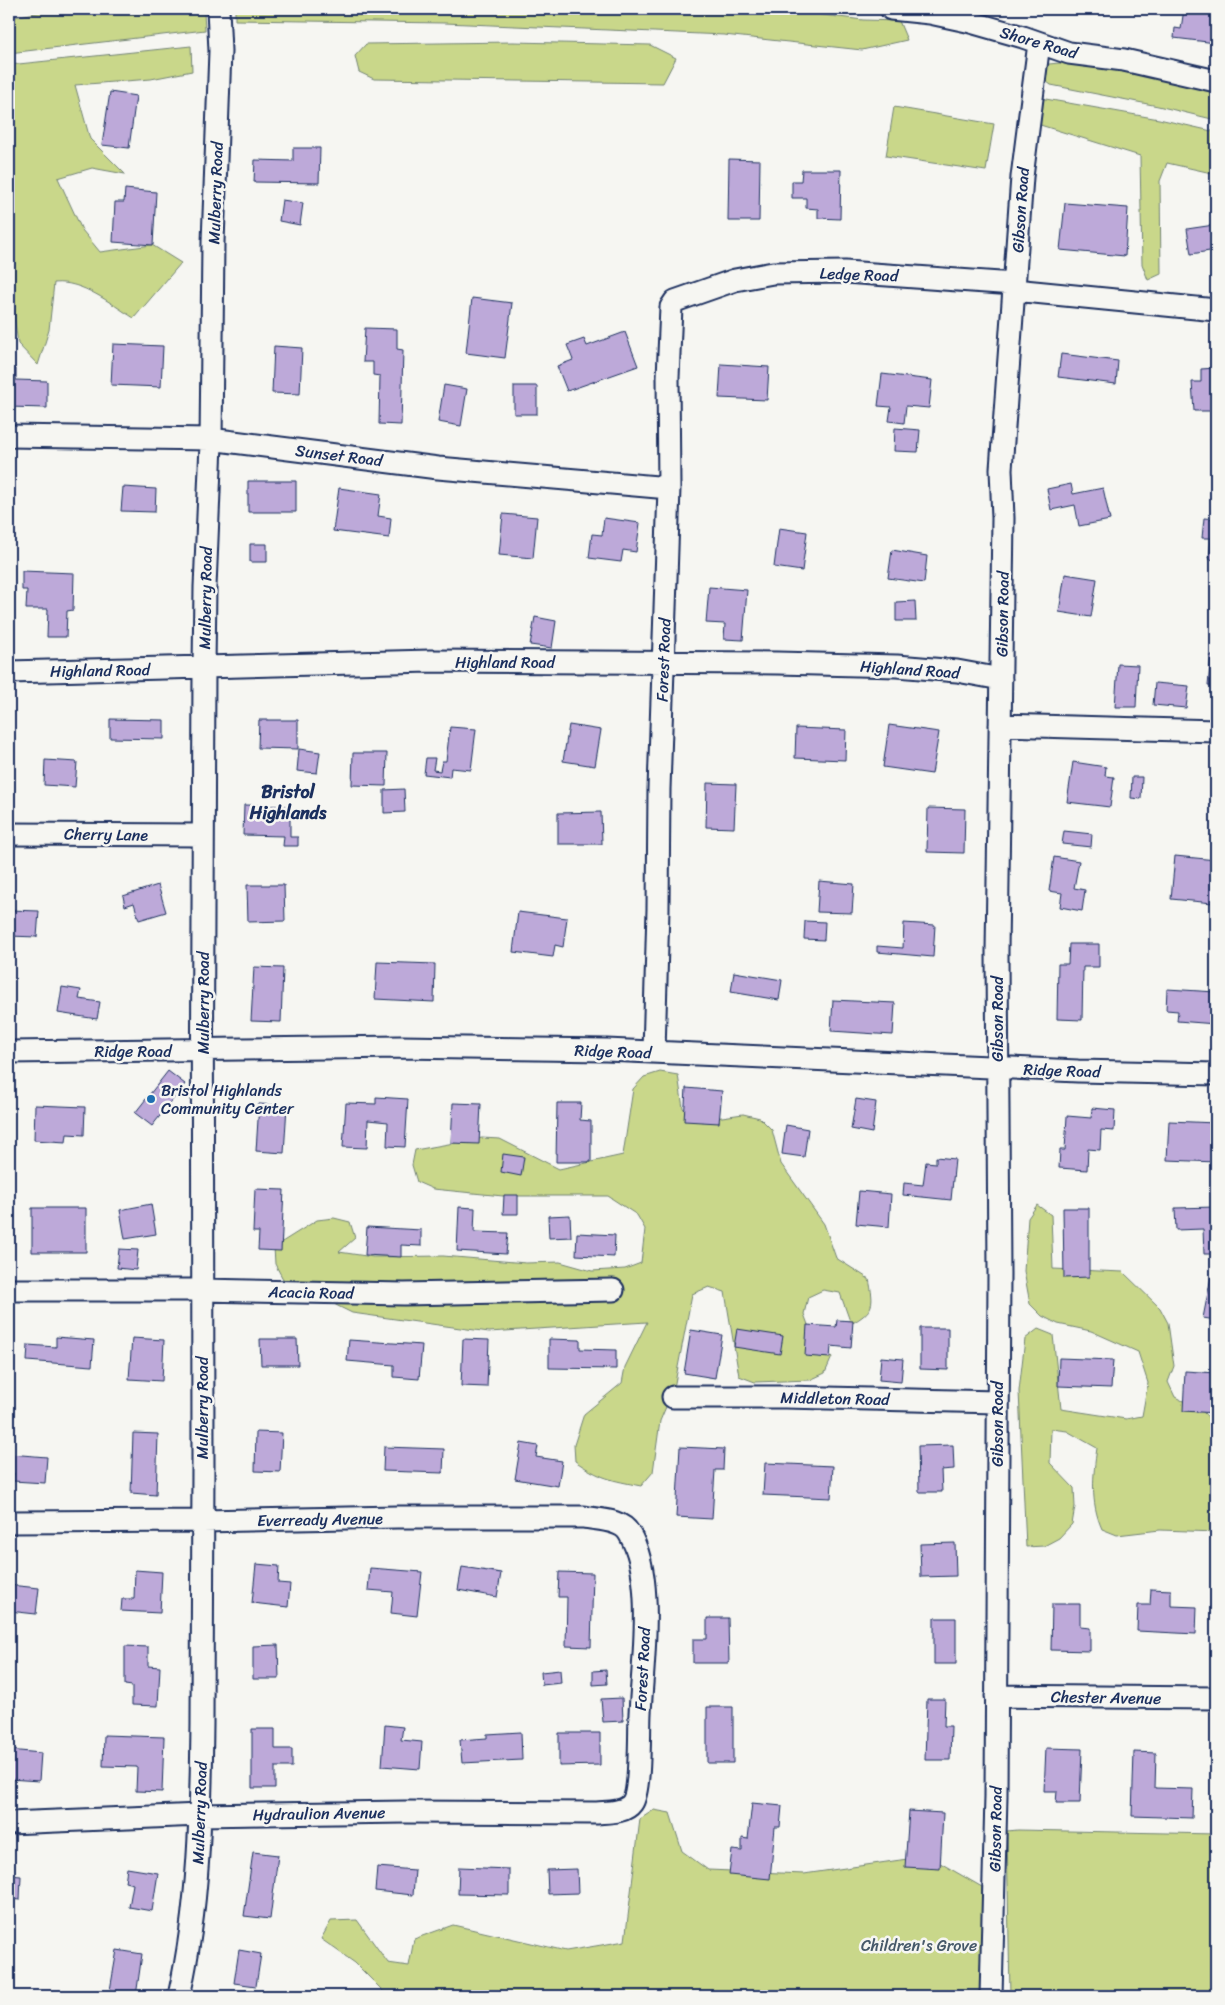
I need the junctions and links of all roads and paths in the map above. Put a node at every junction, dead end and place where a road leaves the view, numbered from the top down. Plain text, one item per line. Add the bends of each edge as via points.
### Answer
1 (218, 9) edge
2 (891, 9) edge
3 (1039, 43) junction
4 (1216, 81) edge
5 (1014, 287) junction
6 (705, 289) joint
7 (1216, 310) edge
8 (9, 436) edge
9 (210, 438) junction
10 (668, 488) junction
11 (662, 663) junction
12 (204, 667) junction
13 (9, 672) edge
14 (1000, 679) junction
15 (1000, 725) junction
16 (1216, 731) edge
17 (9, 834) edge
18 (203, 835) junction
19 (203, 1050) junction
20 (9, 1052) edge
21 (654, 1052) junction
22 (997, 1067) junction
23 (1216, 1074) edge
24 (9, 1290) edge
25 (202, 1290) junction
26 (612, 1290) dead end
27 (673, 1397) dead end
28 (997, 1402) junction
29 (9, 1522) edge
30 (203, 1522) junction
31 (627, 1531) joint
32 (996, 1696) junction
33 (1216, 1698) edge
34 (629, 1808) joint
35 (200, 1815) junction
36 (9, 1823) edge
37 (179, 1996) edge
38 (991, 1996) edge

1 - 9 street, Mulberry Road via 220,51
2 - 3 street, Shore Road via 968,21
3 - 4 street, Shore Road via 1069,53 1124,60
3 - 5 street, Gibson Road via 1022,177
5 - 6 street, Ledge Road via 906,275 827,272 760,275
5 - 7 street, Ledge Road
5 - 14 street, Gibson Road via 1002,469
6 - 10 street, Forest Road via 675,301 671,308
8 - 9 street, Sunset Road
9 - 10 street, Sunset Road via 438,468
9 - 12 street, Mulberry Road
10 - 11 street, Forest Road
11 - 12 street, Highland Road via 430,661
11 - 14 street, Highland Road via 897,666 957,671
11 - 21 street, Forest Road
12 - 13 street, Highland Road
12 - 18 street, Mulberry Road
14 - 15 street, Gibson Road
15 - 16 street
15 - 22 street, Gibson Road
17 - 18 street, Cherry Lane
18 - 19 street, Mulberry Road
19 - 20 street, Ridge Road
19 - 21 street, Ridge Road via 401,1048
19 - 25 street, Mulberry Road
21 - 22 street, Ridge Road
22 - 23 street, Ridge Road
22 - 28 street, Gibson Road
24 - 25 street, Acacia Road
25 - 26 street, Acacia Road via 404,1294
25 - 30 street, Mulberry Road
27 - 28 street, Middleton Road
28 - 32 street, Gibson Road
29 - 30 street, Everready Avenue
30 - 31 street, Everready Avenue via 584,1517 612,1522
30 - 35 street, Mulberry Road
31 - 34 street, Forest Road via 640,1562 645,1599 638,1768 634,1801
32 - 33 street, Chester Avenue
32 - 38 street, Gibson Road
34 - 35 street, Hydraulion Avenue via 597,1813
35 - 36 street, Hydraulion Avenue
35 - 37 street, Mulberry Road via 194,1914

